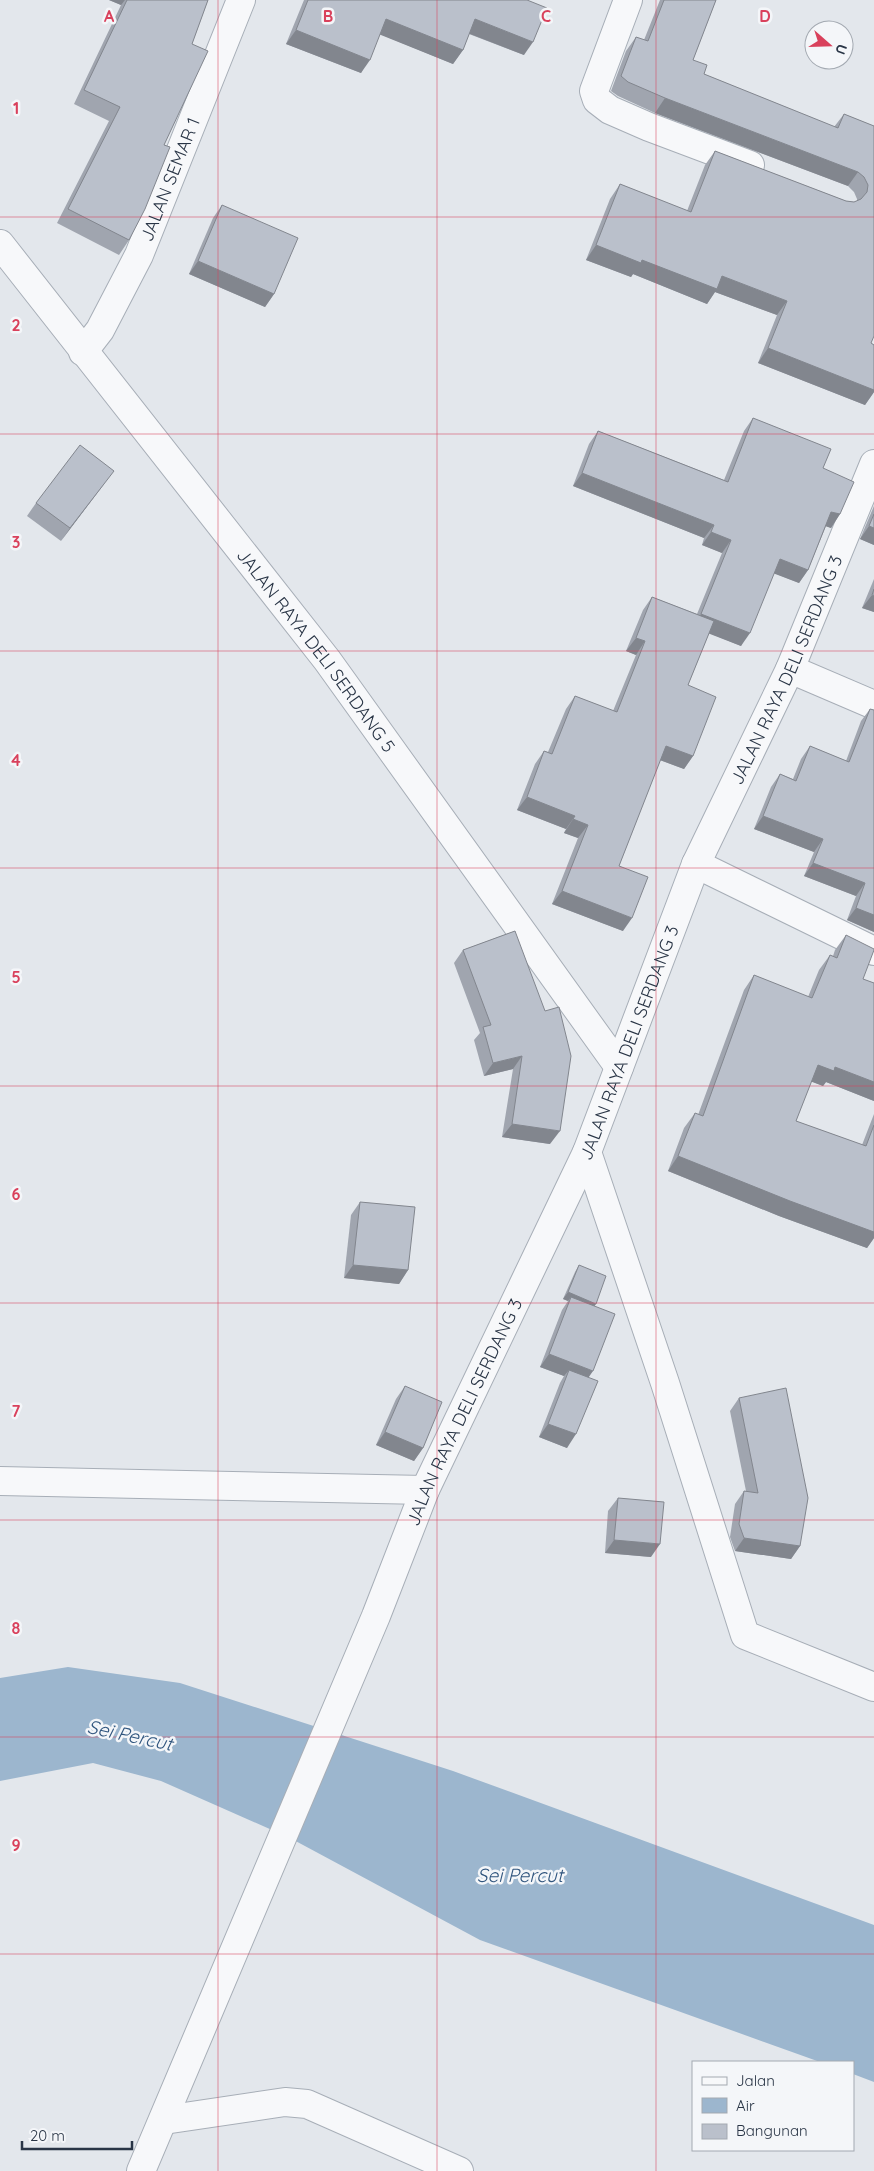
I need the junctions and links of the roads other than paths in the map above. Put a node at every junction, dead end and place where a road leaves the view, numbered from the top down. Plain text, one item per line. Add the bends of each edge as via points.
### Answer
1 (242, 0) edge
2 (628, 0) edge
3 (777, 176) edge
4 (0, 244) edge
5 (83, 352) junction
6 (874, 464) edge
7 (790, 670) junction
8 (874, 705) edge
9 (696, 864) junction
10 (874, 951) edge
11 (619, 1067) junction
12 (587, 1152) junction
13 (0, 1481) edge
14 (425, 1490) junction
15 (874, 1686) edge
16 (168, 2108) junction
17 (142, 2171) edge
18 (459, 2171) edge

1 - 5 street, JALAN SEMAR 1 via 139,255 100,330
2 - 3 street via 594,91 597,100 610,110 649,127
4 - 5 street, JALAN RAYA DELI SERDANG 5
5 - 11 street, JALAN RAYA DELI SERDANG 5 via 327,660
6 - 7 street, JALAN RAYA DELI SERDANG 3
7 - 8 street
7 - 9 street, JALAN RAYA DELI SERDANG 3
9 - 10 street
9 - 11 street, JALAN RAYA DELI SERDANG 3
11 - 12 street, JALAN RAYA DELI SERDANG 3
12 - 14 street, JALAN RAYA DELI SERDANG 3
12 - 15 street via 745,1635
13 - 14 street
14 - 16 street, JALAN RAYA DELI SERDANG 3 via 376,1616
16 - 17 street, JALAN RAYA DELI SERDANG 3
16 - 18 street via 285,2102 306,2104

